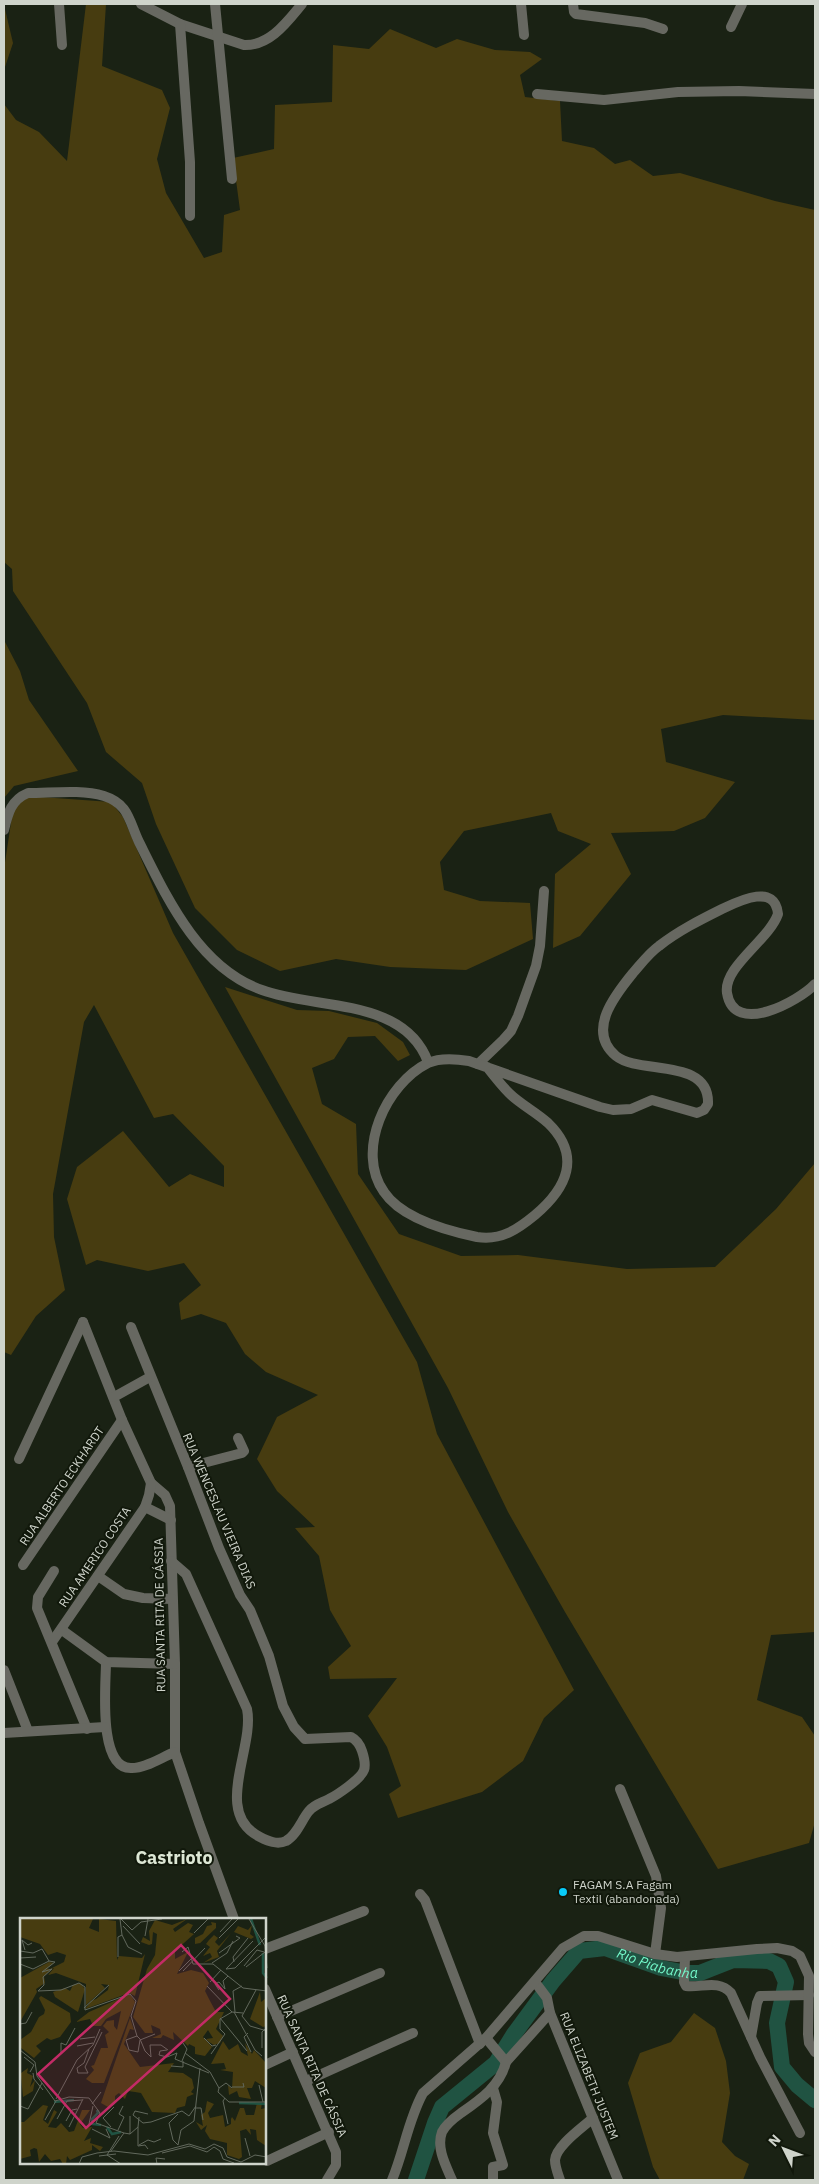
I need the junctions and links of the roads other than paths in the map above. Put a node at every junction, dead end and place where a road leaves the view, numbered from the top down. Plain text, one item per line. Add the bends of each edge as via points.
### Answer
1 (60, 4) edge
2 (141, 4) edge
3 (215, 4) edge
4 (302, 4) edge
5 (521, 4) edge
6 (573, 4) edge
7 (742, 4) edge
8 (180, 24) junction
9 (731, 27) dead end
10 (662, 28) dead end
11 (524, 35) dead end
12 (217, 36) junction
13 (62, 45) dead end
14 (537, 94) dead end
15 (815, 94) edge
16 (232, 179) dead end
17 (190, 216) dead end
18 (4, 830) edge
19 (544, 891) dead end
20 (815, 984) edge
21 (428, 1062) junction
22 (482, 1065) junction
23 (131, 1328) dead end
24 (150, 1377) junction
25 (114, 1397) junction
26 (122, 1420) junction
27 (238, 1438) dead end
28 (19, 1459) dead end
29 (188, 1467) junction
30 (151, 1483) junction
31 (145, 1507) junction
32 (171, 1520) junction
33 (172, 1561) junction
34 (23, 1565) dead end
35 (54, 1571) dead end
36 (98, 1576) junction
37 (172, 1599) junction
38 (62, 1630) junction
39 (52, 1642) junction
40 (106, 1662) junction
41 (175, 1664) junction
42 (4, 1670) edge
43 (105, 1727) junction
44 (87, 1728) junction
45 (28, 1731) junction
46 (4, 1733) edge
47 (175, 1752) junction
48 (620, 1789) dead end
49 (420, 1894) dead end
50 (364, 1911) dead end
51 (234, 1918) edge
52 (266, 1949) edge
53 (655, 1954) junction
54 (685, 1962) junction
55 (380, 1973) dead end
56 (538, 1985) junction
57 (266, 1991) edge
58 (809, 1995) junction
59 (550, 2013) junction
60 (277, 2017) junction
61 (413, 2033) dead end
62 (751, 2037) junction
63 (486, 2042) junction
64 (293, 2052) junction
65 (815, 2052) edge
66 (505, 2060) junction
67 (266, 2065) edge
68 (306, 2081) junction
69 (493, 2088) junction
70 (593, 2118) junction
71 (329, 2132) junction
72 (800, 2133) dead end
73 (267, 2161) dead end
74 (327, 2180) edge
75 (392, 2180) edge
76 (452, 2180) edge
77 (493, 2180) edge
78 (560, 2180) edge
79 (618, 2180) edge

1 - 13 street
2 - 8 street
3 - 12 street
4 - 12 street via 281,28 262,42 244,45
5 - 11 street
6 - 10 street via 576,14
7 - 9 street
8 - 12 street
8 - 17 street via 190,162
12 - 16 street
14 - 15 street via 604,100 696,92
18 - 21 street via 13,803 28,793 86,793 116,802 128,812 139,841 183,922 216,962 234,976 262,990 377,1015 407,1032 424,1051
19 - 22 street via 536,966 510,1031
20 - 22 street via 795,1000 758,1014 752,1015 733,1007 727,995 730,977 768,932 778,914 768,898 742,899 683,929 658,946 615,996 602,1029 608,1047 621,1060 676,1070 698,1080 708,1096 704,1110 697,1113 652,1100 631,1109 614,1110
21 - 22 street via 458,1059
21 - 22 street via 409,1078 382,1110 373,1145 377,1178 384,1193 415,1217 442,1229 497,1238 518,1228 557,1193 568,1170 568,1159 564,1143 548,1123 509,1094
23 - 24 street, RUA WENCESLAU VIEIRA DIAS
24 - 25 street
24 - 29 street, RUA WENCESLAU VIEIRA DIAS
25 - 26 street, RUA SANTA RITA DE CÁSSIA
25 - 28 street, RUA SANTA RITA DE CÁSSIA via 83,1322
26 - 30 street, RUA SANTA RITA DE CÁSSIA
26 - 34 street, RUA ALBERTO ECKHARDT
27 - 29 street via 242,1453
29 - 33 street, RUA WENCESLAU VIEIRA DIAS via 219,1548 269,1656 283,1706 294,1727 305,1739 351,1737 358,1743 365,1762 364,1770 346,1787 309,1811 286,1841 274,1843 259,1836 244,1824 239,1812 237,1795 248,1724 247,1709 186,1574
30 - 31 street, RUA AMERICO COSTA
30 - 32 street, RUA SANTA RITA DE CÁSSIA via 165,1496
31 - 32 street
31 - 36 street, RUA AMERICO COSTA
32 - 33 street, RUA SANTA RITA DE CÁSSIA
33 - 37 street, RUA SANTA RITA DE CÁSSIA
35 - 39 street via 36,1602
36 - 37 street via 124,1594
36 - 38 street, RUA AMERICO COSTA
37 - 41 street, RUA SANTA RITA DE CÁSSIA
38 - 39 street, RUA AMERICO COSTA
38 - 40 street
39 - 44 street
40 - 41 street
40 - 43 street
41 - 47 street, RUA SANTA RITA DE CÁSSIA
42 - 45 street
43 - 44 street
43 - 47 street via 112,1753 125,1767 135,1768
44 - 45 street
45 - 46 street
47 - 51 street, RUA SANTA RITA DE CÁSSIA
48 - 53 street via 656,1876 661,1908
49 - 63 street
50 - 52 street
53 - 54 street
53 - 56 street via 598,1936 584,1936 563,1948
54 - 58 street via 757,1949 792,1951 805,1963
54 - 62 street via 684,1982 688,1987 718,1985 726,1988
55 - 60 street
56 - 59 street, RUA ELIZABETH JUSTEM via 547,1998
56 - 63 street
57 - 60 street, RUA SANTA RITA DE CÁSSIA
58 - 62 street via 760,1996
58 - 65 street via 809,2044
59 - 66 street
59 - 70 street, RUA ELIZABETH JUSTEM
60 - 64 street, RUA SANTA RITA DE CÁSSIA
61 - 68 street
62 - 72 street
63 - 66 street
63 - 75 street via 423,2093
64 - 67 street
64 - 68 street, RUA SANTA RITA DE CÁSSIA
66 - 69 street via 503,2072
68 - 71 street, RUA SANTA RITA DE CÁSSIA
69 - 76 street via 442,2131 442,2155
69 - 77 street via 497,2102 493,2133 503,2165 493,2166
70 - 78 street via 557,2154 555,2162
70 - 79 street, RUA ELIZABETH JUSTEM
71 - 73 street
71 - 74 street, RUA SANTA RITA DE CÁSSIA via 337,2158 334,2171

